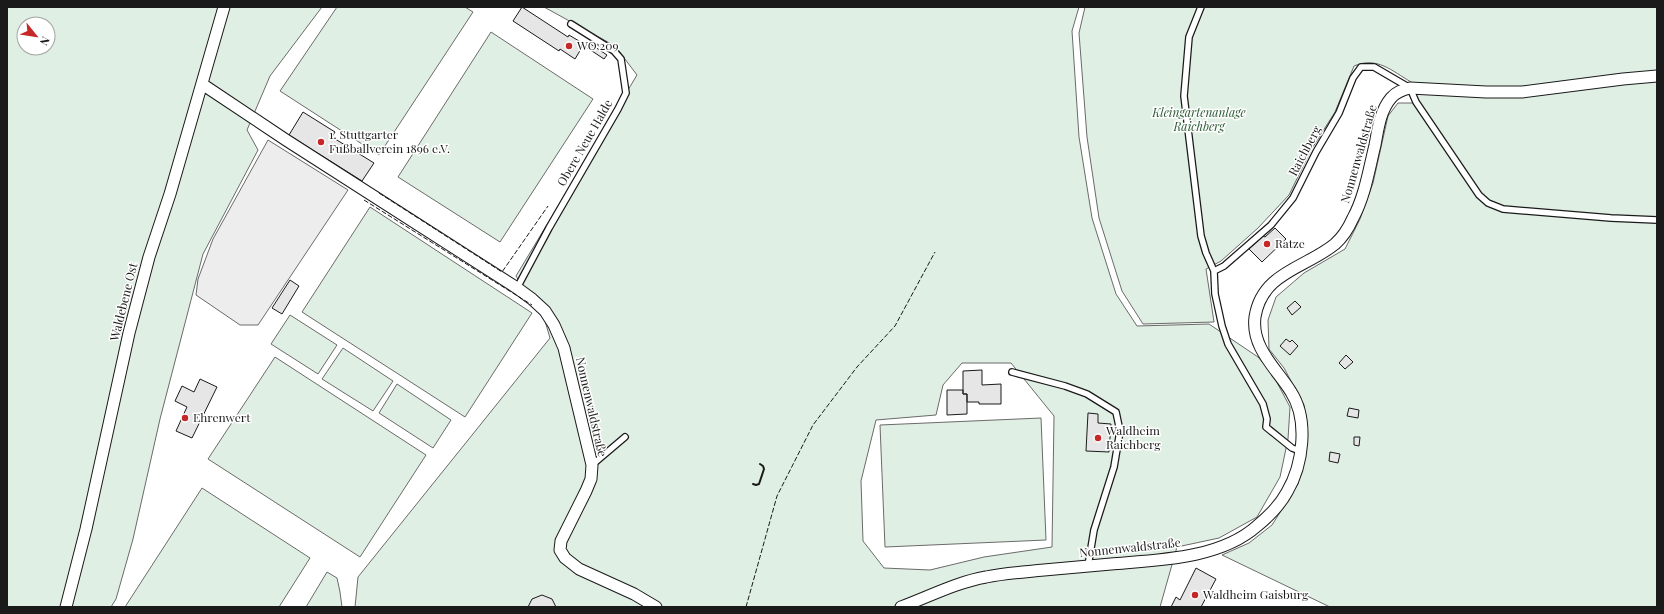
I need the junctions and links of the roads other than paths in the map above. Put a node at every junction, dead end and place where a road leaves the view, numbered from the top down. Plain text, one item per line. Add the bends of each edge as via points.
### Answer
1 (224, 7) edge
2 (1201, 7) edge
3 (571, 24) dead end
4 (1657, 76) edge
5 (202, 84) junction
6 (1410, 88) junction
7 (1657, 220) edge
8 (1214, 271) junction
9 (518, 288) junction
10 (1012, 372) dead end
11 (625, 438) dead end
12 (1300, 452) junction
13 (592, 465) junction
14 (1088, 566) junction
15 (66, 607) edge
16 (656, 607) edge
17 (901, 607) edge

1 - 5 street, Waldebene Ost
2 - 8 lane via 1189,37 1184,96 1201,236
3 - 9 lane, Obere Neue Halde via 614,51 621,59 626,93
4 - 6 street, Nonnenwaldstraße via 1522,92
5 - 9 street, Nonnenwaldstraße
5 - 15 street, Waldebene Ost via 135,310 88,522
6 - 7 lane via 1416,102 1479,195 1488,203 1503,209
6 - 8 lane, Raichberg via 1374,67 1361,68 1353,78 1339,113 1293,198 1271,225 1224,266
6 - 12 street, Nonnenwaldstraße via 1398,92 1382,112 1367,181 1355,215 1346,231 1336,243 1277,278 1266,290 1258,305 1255,319 1259,344 1292,394 1301,421
8 - 12 lane via 1215,294 1222,326 1228,344 1264,404 1266,427
9 - 13 street, Nonnenwaldstraße via 545,312 564,348
10 - 14 lane via 1087,394 1116,412 1120,431 1114,467 1094,530
11 - 13 lane
12 - 14 street, Nonnenwaldstraße via 1296,473 1287,493 1272,512 1248,534 1232,542 1180,557
13 - 16 street, Nonnenwaldstraße via 591,479 561,541 560,550 565,558 579,569
14 - 17 street, Nonnenwaldstraße via 984,577

